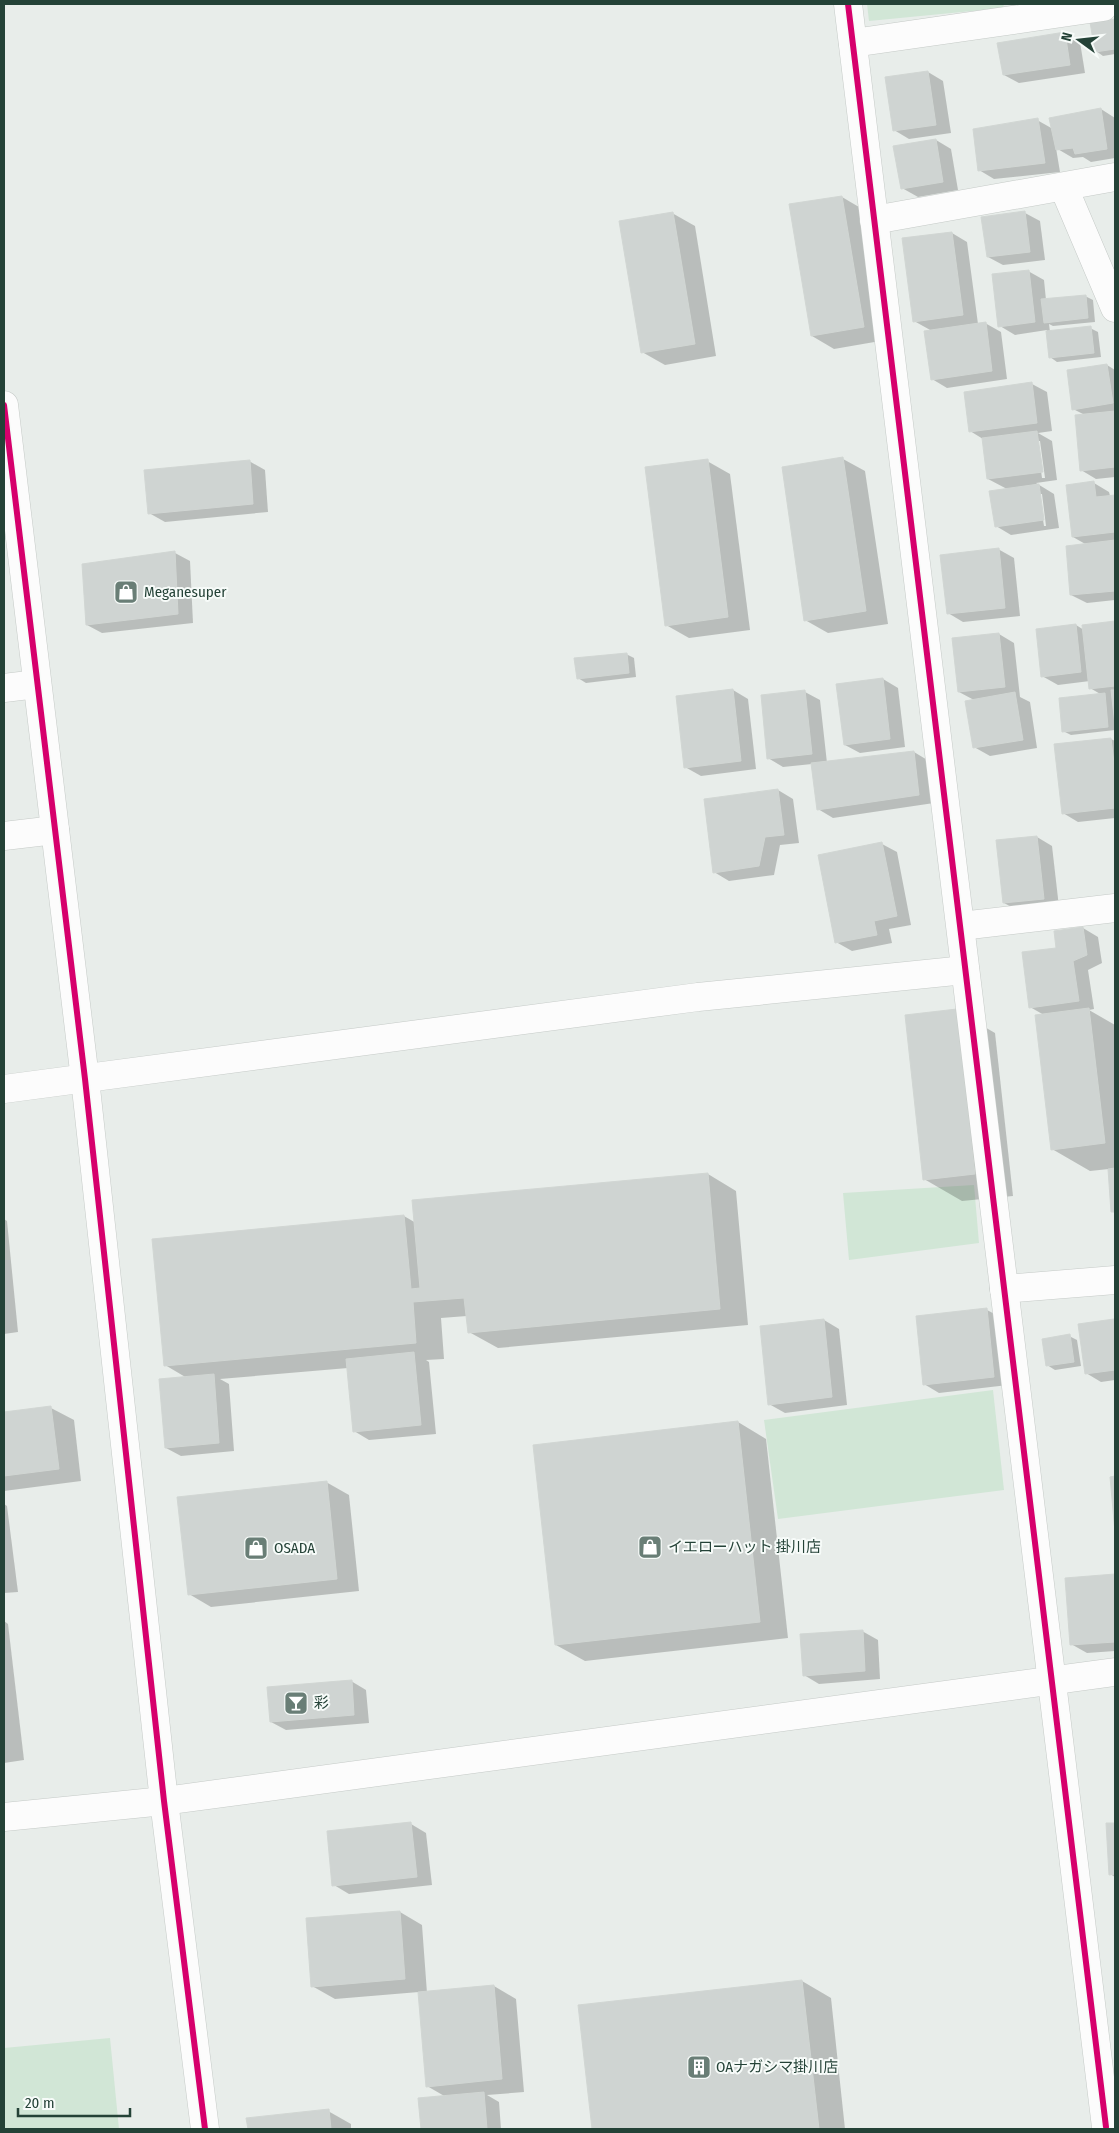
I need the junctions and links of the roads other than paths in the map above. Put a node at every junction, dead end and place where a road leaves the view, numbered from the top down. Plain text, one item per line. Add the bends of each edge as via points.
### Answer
1 (848, 4) edge
2 (1103, 4) edge
3 (853, 43) junction
4 (1115, 177) edge
5 (1064, 188) junction
6 (874, 220) junction
7 (1115, 308) edge
8 (4, 405) edge
9 (37, 684) junction
10 (4, 688) edge
11 (55, 830) junction
12 (4, 836) edge
13 (1115, 908) edge
14 (961, 926) junction
15 (966, 970) junction
16 (85, 1079) junction
17 (4, 1089) edge
18 (1115, 1280) edge
19 (1004, 1289) junction
20 (1115, 1672) edge
21 (1052, 1680) junction
22 (164, 1801) junction
23 (4, 1817) edge
24 (1104, 2128) edge
25 (205, 2129) edge

1 - 3 street
2 - 3 street
3 - 6 street
4 - 5 street
5 - 6 street
5 - 7 street
6 - 14 street
8 - 9 street
9 - 10 street
9 - 11 street
11 - 12 street
11 - 16 street
13 - 14 street
14 - 15 street
15 - 16 street via 698,997
15 - 19 street
16 - 17 street
16 - 22 street
18 - 19 street
19 - 21 street
20 - 21 street
21 - 22 street
21 - 24 street
22 - 23 street
22 - 25 street

